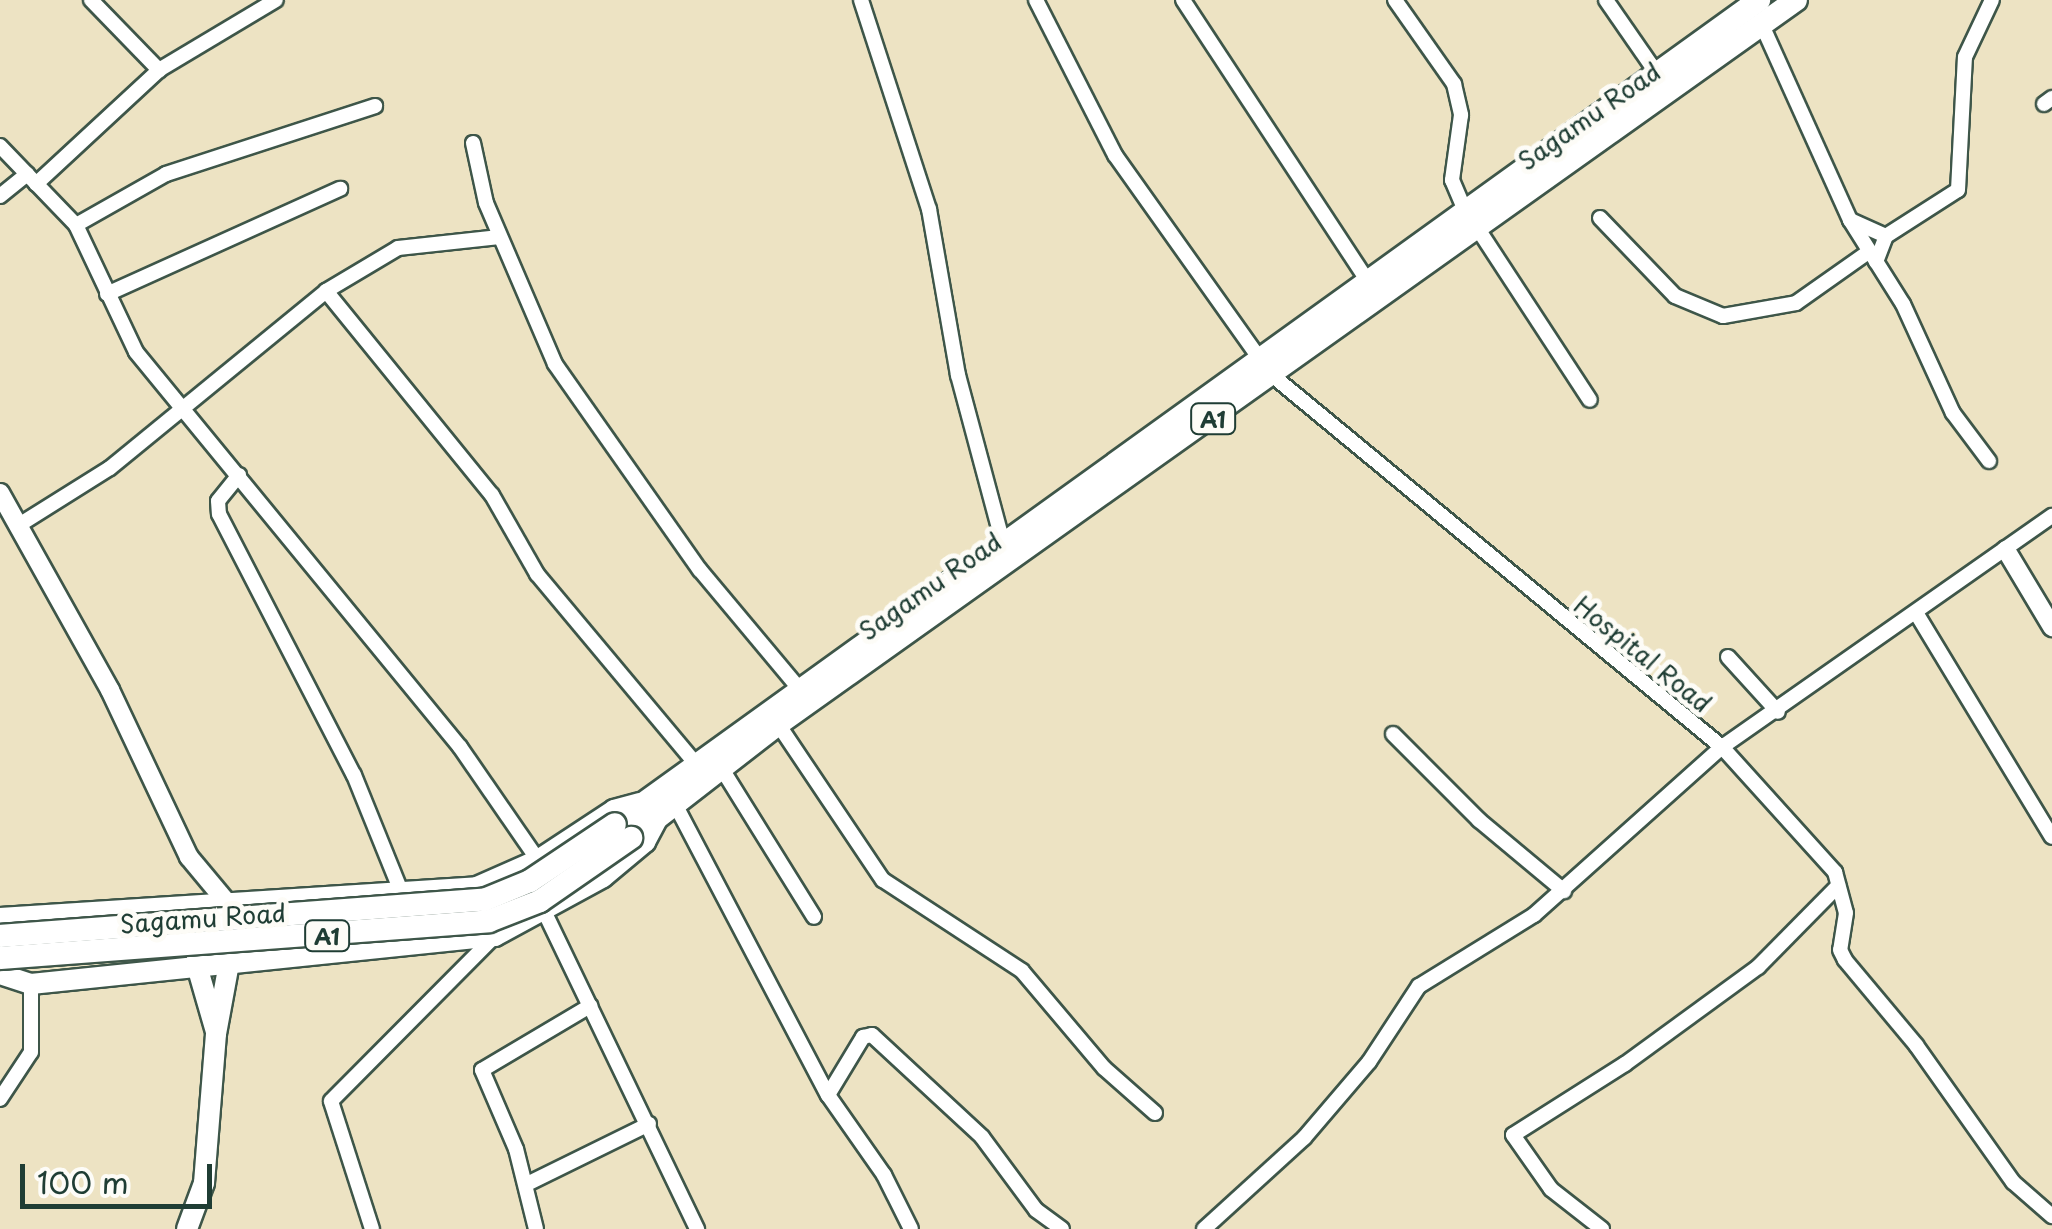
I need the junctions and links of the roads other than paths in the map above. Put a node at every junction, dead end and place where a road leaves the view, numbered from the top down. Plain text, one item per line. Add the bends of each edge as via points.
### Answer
1 (91, 0) edge
2 (276, 0) edge
3 (861, 0) edge
4 (1036, 0) edge
5 (1183, 0) edge
6 (1395, 0) edge
7 (1606, 0) edge
8 (1759, 0) edge
9 (1796, 0) edge
10 (1992, 0) edge
11 (1762, 24) junction
12 (159, 70) junction
13 (1658, 75) junction
14 (375, 106) dead end
15 (473, 143) dead end
16 (0, 146) edge
17 (32, 179) junction
18 (340, 189) dead end
19 (0, 196) edge
20 (1600, 218) dead end
21 (1471, 220) junction
22 (1850, 220) junction
23 (76, 225) junction
24 (499, 236) junction
25 (1886, 236) junction
26 (1872, 257) junction
27 (1367, 280) junction
28 (326, 291) junction
29 (107, 294) junction
30 (1266, 367) junction
31 (1590, 400) dead end
32 (182, 406) junction
33 (1989, 462) dead end
34 (239, 475) junction
35 (0, 493) edge
36 (2052, 516) edge
37 (19, 525) junction
38 (1003, 543) junction
39 (2006, 550) junction
40 (1918, 616) junction
41 (2052, 627) edge
42 (1728, 657) dead end
43 (798, 687) junction
44 (1778, 712) junction
45 (778, 724) junction
46 (1394, 734) dead end
47 (1722, 747) junction
48 (694, 762) junction
49 (722, 769) junction
50 (658, 808) junction
51 (623, 831) junction
52 (2052, 837) edge
53 (538, 860) junction
54 (204, 873) junction
55 (1838, 886) junction
56 (1564, 891) junction
57 (402, 896) junction
58 (230, 904) junction
59 (197, 908) junction
60 (546, 913) junction
61 (814, 917) dead end
62 (0, 918) edge
63 (0, 936) edge
64 (495, 936) junction
65 (0, 958) edge
66 (233, 963) junction
67 (197, 966) junction
68 (0, 974) edge
69 (31, 984) junction
70 (590, 1006) junction
71 (216, 1034) junction
72 (828, 1095) junction
73 (0, 1099) edge
74 (1155, 1113) dead end
75 (649, 1124) junction
76 (527, 1184) junction
77 (364, 1213) junction
78 (2052, 1216) edge
79 (187, 1229) edge
80 (355, 1229) edge
81 (372, 1229) edge
82 (536, 1229) edge
83 (697, 1229) edge
84 (911, 1229) edge
85 (1062, 1229) edge
86 (1204, 1229) edge
87 (1602, 1229) edge

1 - 12 street
2 - 12 street
3 - 38 street via 929,208 958,375
4 - 30 street, Hospital Road via 1115,154
5 - 27 street
6 - 21 street via 1454,84 1461,115 1452,180
7 - 13 street
8 - 13 highway, Sagamu Road / A1
9 - 11 highway, Sagamu Road / A1
10 - 25 street via 1965,57 1958,190
11 - 21 highway, Sagamu Road / A1
11 - 22 street
12 - 17 street
13 - 21 highway, Sagamu Road / A1
14 - 23 street via 166,174
15 - 24 street
16 - 17 street
17 - 19 street
17 - 23 street
18 - 29 street
20 - 26 street via 1675,296 1724,316 1796,304
21 - 27 highway, Sagamu Road / A1
21 - 30 highway, Sagamu Road / A1
21 - 31 street
22 - 25 street
22 - 26 street
23 - 29 street
24 - 28 street via 398,248
24 - 43 street via 555,364 700,570
25 - 26 street
26 - 33 street via 1953,413
27 - 30 highway, Sagamu Road / A1
28 - 32 street
28 - 48 street via 492,496 537,574
29 - 32 street via 136,352
30 - 38 highway, Sagamu Road / A1
30 - 45 highway, Sagamu Road / A1
30 - 47 street, Hospital Road
32 - 34 street
32 - 37 street via 110,468
34 - 53 street via 460,747
34 - 57 street via 218,500 219,514 354,775
35 - 37 street
36 - 39 street, Hospital Road
37 - 54 street
38 - 43 highway, Sagamu Road / A1
39 - 40 street, Hospital Road
39 - 41 street
40 - 44 street, Hospital Road
40 - 52 street
42 - 44 street
43 - 48 highway, Sagamu Road / A1
44 - 47 street, Hospital Road
45 - 49 highway, Sagamu Road / A1
45 - 74 street via 883,880 1022,971 1104,1068
46 - 56 street via 1478,820
47 - 55 street via 1825,855
47 - 56 street
48 - 50 highway, Sagamu Road / A1
49 - 50 highway, Sagamu Road / A1
49 - 61 street
50 - 51 highway, Sagamu Road / A1
50 - 53 main road via 614,810
50 - 60 main road via 645,842
50 - 72 street
51 - 63 highway, Sagamu Road / A1, bridge via 484,900
51 - 65 highway, Sagamu Road / A1, bridge via 540,901 489,921
53 - 57 main road via 477,887
54 - 58 street
54 - 59 street
55 - 78 street via 1846,913 1846,960 2013,1182
55 - 87 street via 1758,967 1513,1135 1551,1189
56 - 86 street via 1419,986 1369,1062 1304,1138
57 - 58 main road
58 - 59 main road
58 - 66 main road
59 - 62 main road
59 - 67 main road
60 - 64 main road
60 - 70 street
64 - 66 main road
64 - 77 street via 331,1101
66 - 67 main road
66 - 71 main road
67 - 69 main road
67 - 71 main road
68 - 69 main road
69 - 73 street via 30,1052
70 - 75 street
70 - 76 street via 482,1070
71 - 79 main road via 204,1183
72 - 84 street
72 - 85 street via 863,1037 872,1035 928,1083 995,1153 1036,1210
75 - 76 street
75 - 83 street
76 - 82 street
77 - 80 street
77 - 81 street

